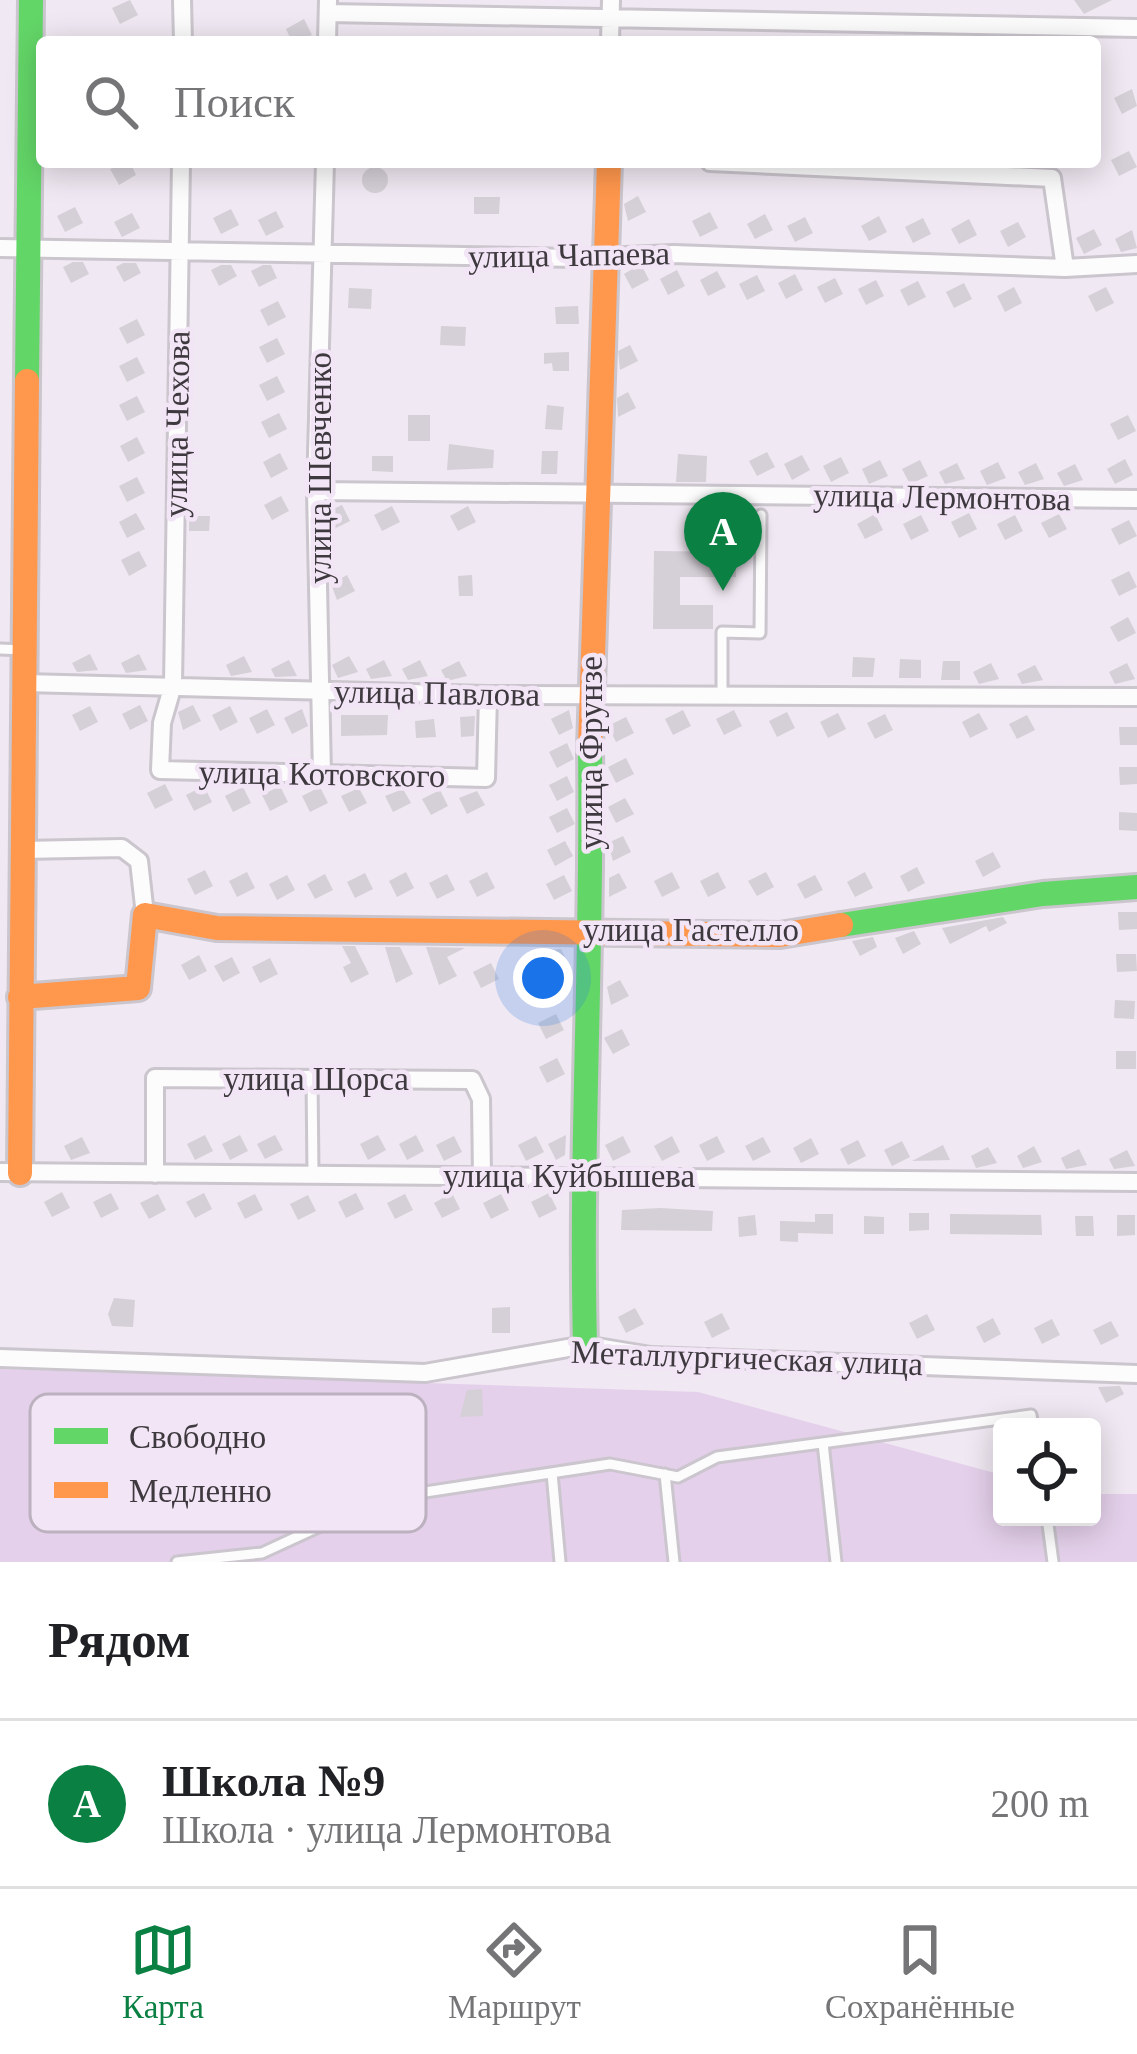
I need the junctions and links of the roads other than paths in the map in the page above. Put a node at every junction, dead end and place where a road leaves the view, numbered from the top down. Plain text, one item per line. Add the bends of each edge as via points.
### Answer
1 (31, 0) edge
2 (182, 0) edge
3 (611, 0) edge
4 (328, 7) edge
5 (475, 7) edge
6 (610, 20) junction
7 (1137, 28) edge
8 (183, 36) edge
9 (610, 36) edge
10 (181, 168) edge
11 (325, 168) edge
12 (609, 168) edge
13 (838, 168) edge
14 (0, 248) edge
15 (29, 250) junction
16 (180, 250) junction
17 (322, 254) junction
18 (608, 256) junction
19 (1137, 264) edge
20 (1066, 268) junction
21 (316, 491) junction
22 (594, 494) junction
23 (1137, 499) edge
24 (761, 515) dead end
25 (13, 649) edge
26 (25, 683) junction
27 (172, 685) junction
28 (322, 691) junction
29 (488, 695) junction
30 (590, 696) junction
31 (722, 697) junction
32 (1137, 697) edge
33 (322, 775) junction
34 (23, 850) junction
35 (1137, 886) edge
36 (145, 915) junction
37 (593, 930) junction
38 (20, 997) junction
39 (312, 1079) junction
40 (10, 1173) edge
41 (581, 1173) junction
42 (155, 1174) junction
43 (313, 1174) junction
44 (482, 1178) junction
45 (1137, 1182) edge
46 (585, 1345) junction
47 (0, 1358) edge
48 (1137, 1374) edge
49 (993, 1420) edge
50 (823, 1443) junction
51 (552, 1473) junction
52 (665, 1474) junction
53 (426, 1492) edge
54 (1048, 1526) edge
55 (308, 1532) edge
56 (176, 1562) edge
57 (560, 1562) edge
58 (674, 1562) edge
59 (836, 1562) edge
60 (1054, 1562) edge

1 - 15 street
2 - 8 street
3 - 6 street
4 - 5 street
5 - 6 street
6 - 7 street
6 - 9 street
10 - 16 street, улица Чехова
11 - 17 street, улица Шевченко
12 - 18 street, улица Фрунзе
13 - 20 street via 1052,178
14 - 15 street, улица Чапаева
15 - 16 street, улица Чапаева
15 - 25 street
16 - 17 street, улица Чапаева
16 - 27 street, улица Чехова
17 - 18 street, улица Чапаева
17 - 21 street, улица Шевченко
18 - 20 street, улица Чапаева
18 - 22 street, улица Фрунзе
19 - 20 street, улица Чапаева
21 - 22 street, улица Лермонтова
21 - 28 street, улица Шевченко
22 - 23 street, улица Лермонтова
22 - 30 street, улица Фрунзе
24 - 31 lane via 760,633 722,632
25 - 26 street
26 - 27 street, улица Павлова
26 - 34 street
27 - 28 street, улица Павлова
27 - 33 street, улица Котовского via 160,770
28 - 29 street, улица Павлова
28 - 33 street, улица Шевченко
29 - 30 street, улица Павлова
29 - 33 street, улица Котовского via 486,778
30 - 31 street, улица Павлова
30 - 37 street, улица Фрунзе
31 - 32 street, улица Павлова
34 - 36 street via 122,848 139,861
34 - 38 street
35 - 37 street, улица Гастелло via 780,935
36 - 37 street, улица Гастелло via 217,928
36 - 38 street via 138,988
37 - 41 street, улица Фрунзе
38 - 40 street
39 - 42 street, улица Щорса via 155,1078
39 - 43 lane
39 - 44 street, улица Щорса via 472,1080 481,1099
40 - 42 street, улица Куйбышева
41 - 44 street, улица Куйбышева
41 - 45 street, улица Куйбышева
41 - 46 street, улица Фрунзе
42 - 43 street, улица Куйбышева
43 - 44 street, улица Куйбышева
46 - 47 street, Металлургическая улица via 425,1373
46 - 48 street, Металлургическая улица via 651,1355
49 - 50 lane
50 - 52 lane via 717,1456 678,1477
50 - 59 lane
51 - 52 lane via 610,1464
51 - 53 lane
51 - 57 lane
52 - 58 lane
54 - 60 lane
55 - 56 lane via 262,1553

